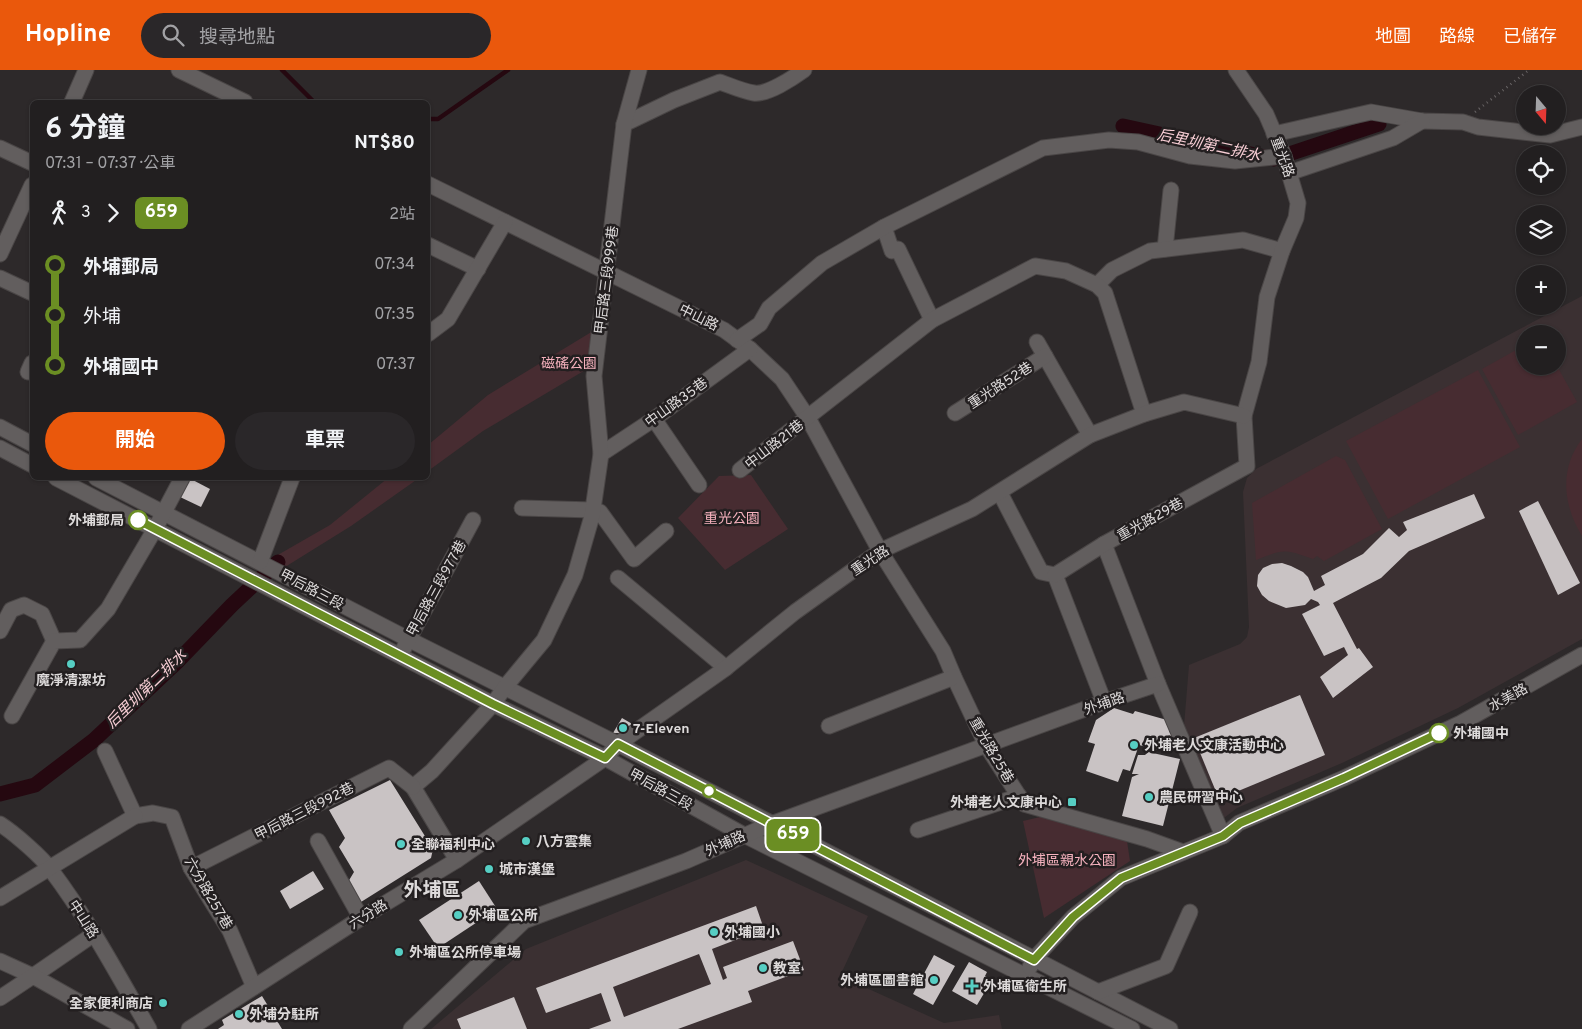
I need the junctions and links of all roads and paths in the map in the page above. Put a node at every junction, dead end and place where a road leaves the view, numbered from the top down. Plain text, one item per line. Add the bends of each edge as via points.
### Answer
1 (86, 70) edge
2 (180, 70) edge
3 (639, 70) edge
4 (804, 70) edge
5 (1236, 70) edge
6 (1529, 70) edge
7 (73, 100) edge
8 (235, 100) edge
9 (1422, 121) junction
10 (1463, 122) junction
11 (624, 124) junction
12 (1582, 127) edge
13 (1274, 134) junction
14 (0, 148) edge
15 (1284, 156) junction
16 (30, 162) edge
17 (1289, 173) junction
18 (430, 185) edge
19 (1171, 190) dead end
20 (28, 206) edge
21 (505, 222) junction
22 (884, 227) junction
23 (430, 246) edge
24 (1165, 249) junction
25 (1282, 251) junction
26 (0, 254) edge
27 (478, 269) junction
28 (607, 272) junction
29 (0, 278) edge
30 (1097, 285) junction
31 (30, 292) edge
32 (932, 320) junction
33 (430, 332) edge
34 (737, 340) junction
35 (1036, 342) dead end
36 (750, 349) junction
37 (1045, 356) junction
38 (955, 413) dead end
39 (1144, 414) junction
40 (1244, 416) junction
41 (808, 418) junction
42 (654, 419) junction
43 (0, 428) edge
44 (1090, 436) junction
45 (30, 443) edge
46 (0, 448) edge
47 (601, 454) junction
48 (30, 464) edge
49 (1247, 466) joint
50 (740, 470) dead end
51 (60, 480) edge
52 (100, 480) edge
53 (181, 480) edge
54 (291, 480) edge
55 (699, 485) dead end
56 (1000, 493) junction
57 (522, 508) dead end
58 (593, 510) junction
59 (164, 513) junction
60 (473, 520) dead end
61 (155, 529) junction
62 (666, 531) dead end
63 (1104, 544) junction
64 (880, 551) junction
65 (260, 562) junction
66 (1055, 575) junction
67 (618, 578) dead end
68 (0, 631) edge
69 (408, 640) junction
70 (54, 641) junction
71 (1582, 655) edge
72 (400, 656) junction
73 (726, 668) junction
74 (954, 677) junction
75 (1158, 684) junction
76 (505, 687) junction
77 (1104, 702) junction
78 (493, 704) junction
79 (12, 716) dead end
80 (829, 726) dead end
81 (618, 744) junction
82 (986, 745) junction
83 (105, 750) dead end
84 (605, 758) junction
85 (414, 787) junction
86 (1019, 796) junction
87 (135, 816) junction
88 (0, 824) edge
89 (771, 824) junction
90 (918, 830) dead end
91 (744, 835) junction
92 (1223, 836) junction
93 (318, 842) dead end
94 (1183, 852) junction
95 (457, 860) junction
96 (50, 868) junction
97 (191, 868) junction
98 (0, 898) edge
99 (1190, 912) dead end
100 (361, 918) junction
101 (94, 934) junction
102 (1034, 960) junction
103 (0, 961) edge
104 (33, 976) junction
105 (1026, 976) junction
106 (254, 987) junction
107 (1098, 992) junction
108 (0, 998) edge
109 (1127, 1028) edge
110 (127, 1029) edge
111 (149, 1029) edge
112 (188, 1029) edge
113 (411, 1029) edge
114 (1170, 1029) edge

1 - 7 street
2 - 8 street
3 - 11 street, 甲后路三段999巷
4 - 11 street via 774,88 756,94 720,82
5 - 13 street, 重光路 via 1266,114
6 - 10 path
9 - 10 street
9 - 13 street via 1371,112
9 - 17 street via 1393,138
10 - 12 street via 1478,127 1550,135
11 - 28 street, 甲后路三段999巷
13 - 15 street, 重光路
14 - 16 street
15 - 17 street, 重光路
15 - 22 street via 1235,161 1190,156 1138,142 1109,140 1043,148
17 - 25 street, 重光路 via 1298,203 1296,218
18 - 21 street, 中山路
19 - 24 street
20 - 26 street
21 - 27 street
21 - 28 street, 中山路
22 - 32 street via 892,251 898,249
22 - 34 street via 822,263 769,308 760,324
23 - 27 street
24 - 25 street via 1244,240
24 - 30 street via 1150,251 1112,270
25 - 40 street, 重光路 via 1268,297 1259,362
27 - 33 street via 448,319
28 - 34 street, 中山路 via 724,330
28 - 47 street, 甲后路三段999巷 via 594,376
29 - 31 street
30 - 32 street via 1066,271 1035,266
30 - 39 street via 1105,293
32 - 41 street
34 - 36 street, 中山路
35 - 37 street, 重光路52巷
36 - 41 street, 中山路 via 782,379
36 - 42 street, 中山路35巷
37 - 38 street, 重光路52巷
37 - 44 street, 重光路52巷
39 - 40 street, 重光路 via 1184,402
39 - 44 street, 重光路
40 - 49 street, 重光路
41 - 50 street, 中山路21巷
41 - 64 street, 中山路
42 - 47 street, 中山路35巷
42 - 55 street
43 - 45 street
44 - 56 street, 重光路
46 - 48 street
47 - 58 street, 甲后路三段999巷
49 - 63 street, 重光路29巷
51 - 61 street, 甲后路三段
52 - 59 street, 甲后路三段
53 - 59 street
54 - 65 street
56 - 64 street, 重光路 via 937,527
56 - 66 street via 1041,572
57 - 58 street
58 - 62 street via 600,512 634,559
58 - 76 street, 甲后路三段999巷 via 576,575 544,640
59 - 61 street
59 - 65 street, 甲后路三段
60 - 69 street, 甲后路三段977巷
61 - 70 street via 108,609 80,640
61 - 72 street, 甲后路三段
63 - 66 street, 重光路29巷
63 - 75 street
64 - 73 street, 重光路 via 795,612
64 - 74 street, 重光路25巷 via 943,651
65 - 69 street, 甲后路三段
66 - 77 street
67 - 73 street
68 - 70 street via 11,610 24,605 42,614
69 - 72 street, 甲后路三段977巷
69 - 76 street, 甲后路三段
70 - 79 street
71 - 92 street, 水美路 via 1461,723 1240,823
72 - 78 street, 甲后路三段
73 - 81 street, 重光路
74 - 80 street
74 - 82 street, 重光路25巷
75 - 77 street, 外埔路
75 - 92 street
76 - 78 street, 甲后路三段999巷
76 - 81 street, 甲后路三段
77 - 82 street, 外埔路
78 - 84 street, 甲后路三段
78 - 85 street via 432,772
81 - 84 street, 六分路
81 - 89 street, 甲后路三段
82 - 86 street, 重光路25巷
82 - 89 street, 外埔路
83 - 87 street
84 - 91 street, 甲后路三段
84 - 95 street, 六分路
85 - 95 street, 甲后路三段992巷
85 - 97 street, 甲后路三段992巷 via 389,768
86 - 90 street
86 - 94 street, 重光路25巷 via 1024,804
87 - 96 street
87 - 97 street, 六分路257巷 via 172,817
88 - 96 street, 中山路
89 - 91 street, 外埔路
89 - 102 street, 甲后路三段
91 - 105 street, 甲后路三段
91 - 113 street, 外埔路 via 686,861 524,922
92 - 94 street, 水美路
93 - 100 street
94 - 102 street, 水美路 via 1121,878 1073,917
95 - 100 street, 六分路
96 - 98 street
96 - 101 street, 中山路
97 - 106 street, 六分路257巷 via 230,931
99 - 107 street via 1166,966
100 - 106 street, 六分路
101 - 104 street
101 - 111 street, 中山路
102 - 105 street, 水美路
102 - 107 street, 甲后路三段
103 - 104 street
104 - 108 street
104 - 110 street
105 - 109 street, 甲后路三段
106 - 112 street, 六分路
107 - 114 street, 甲后路三段

